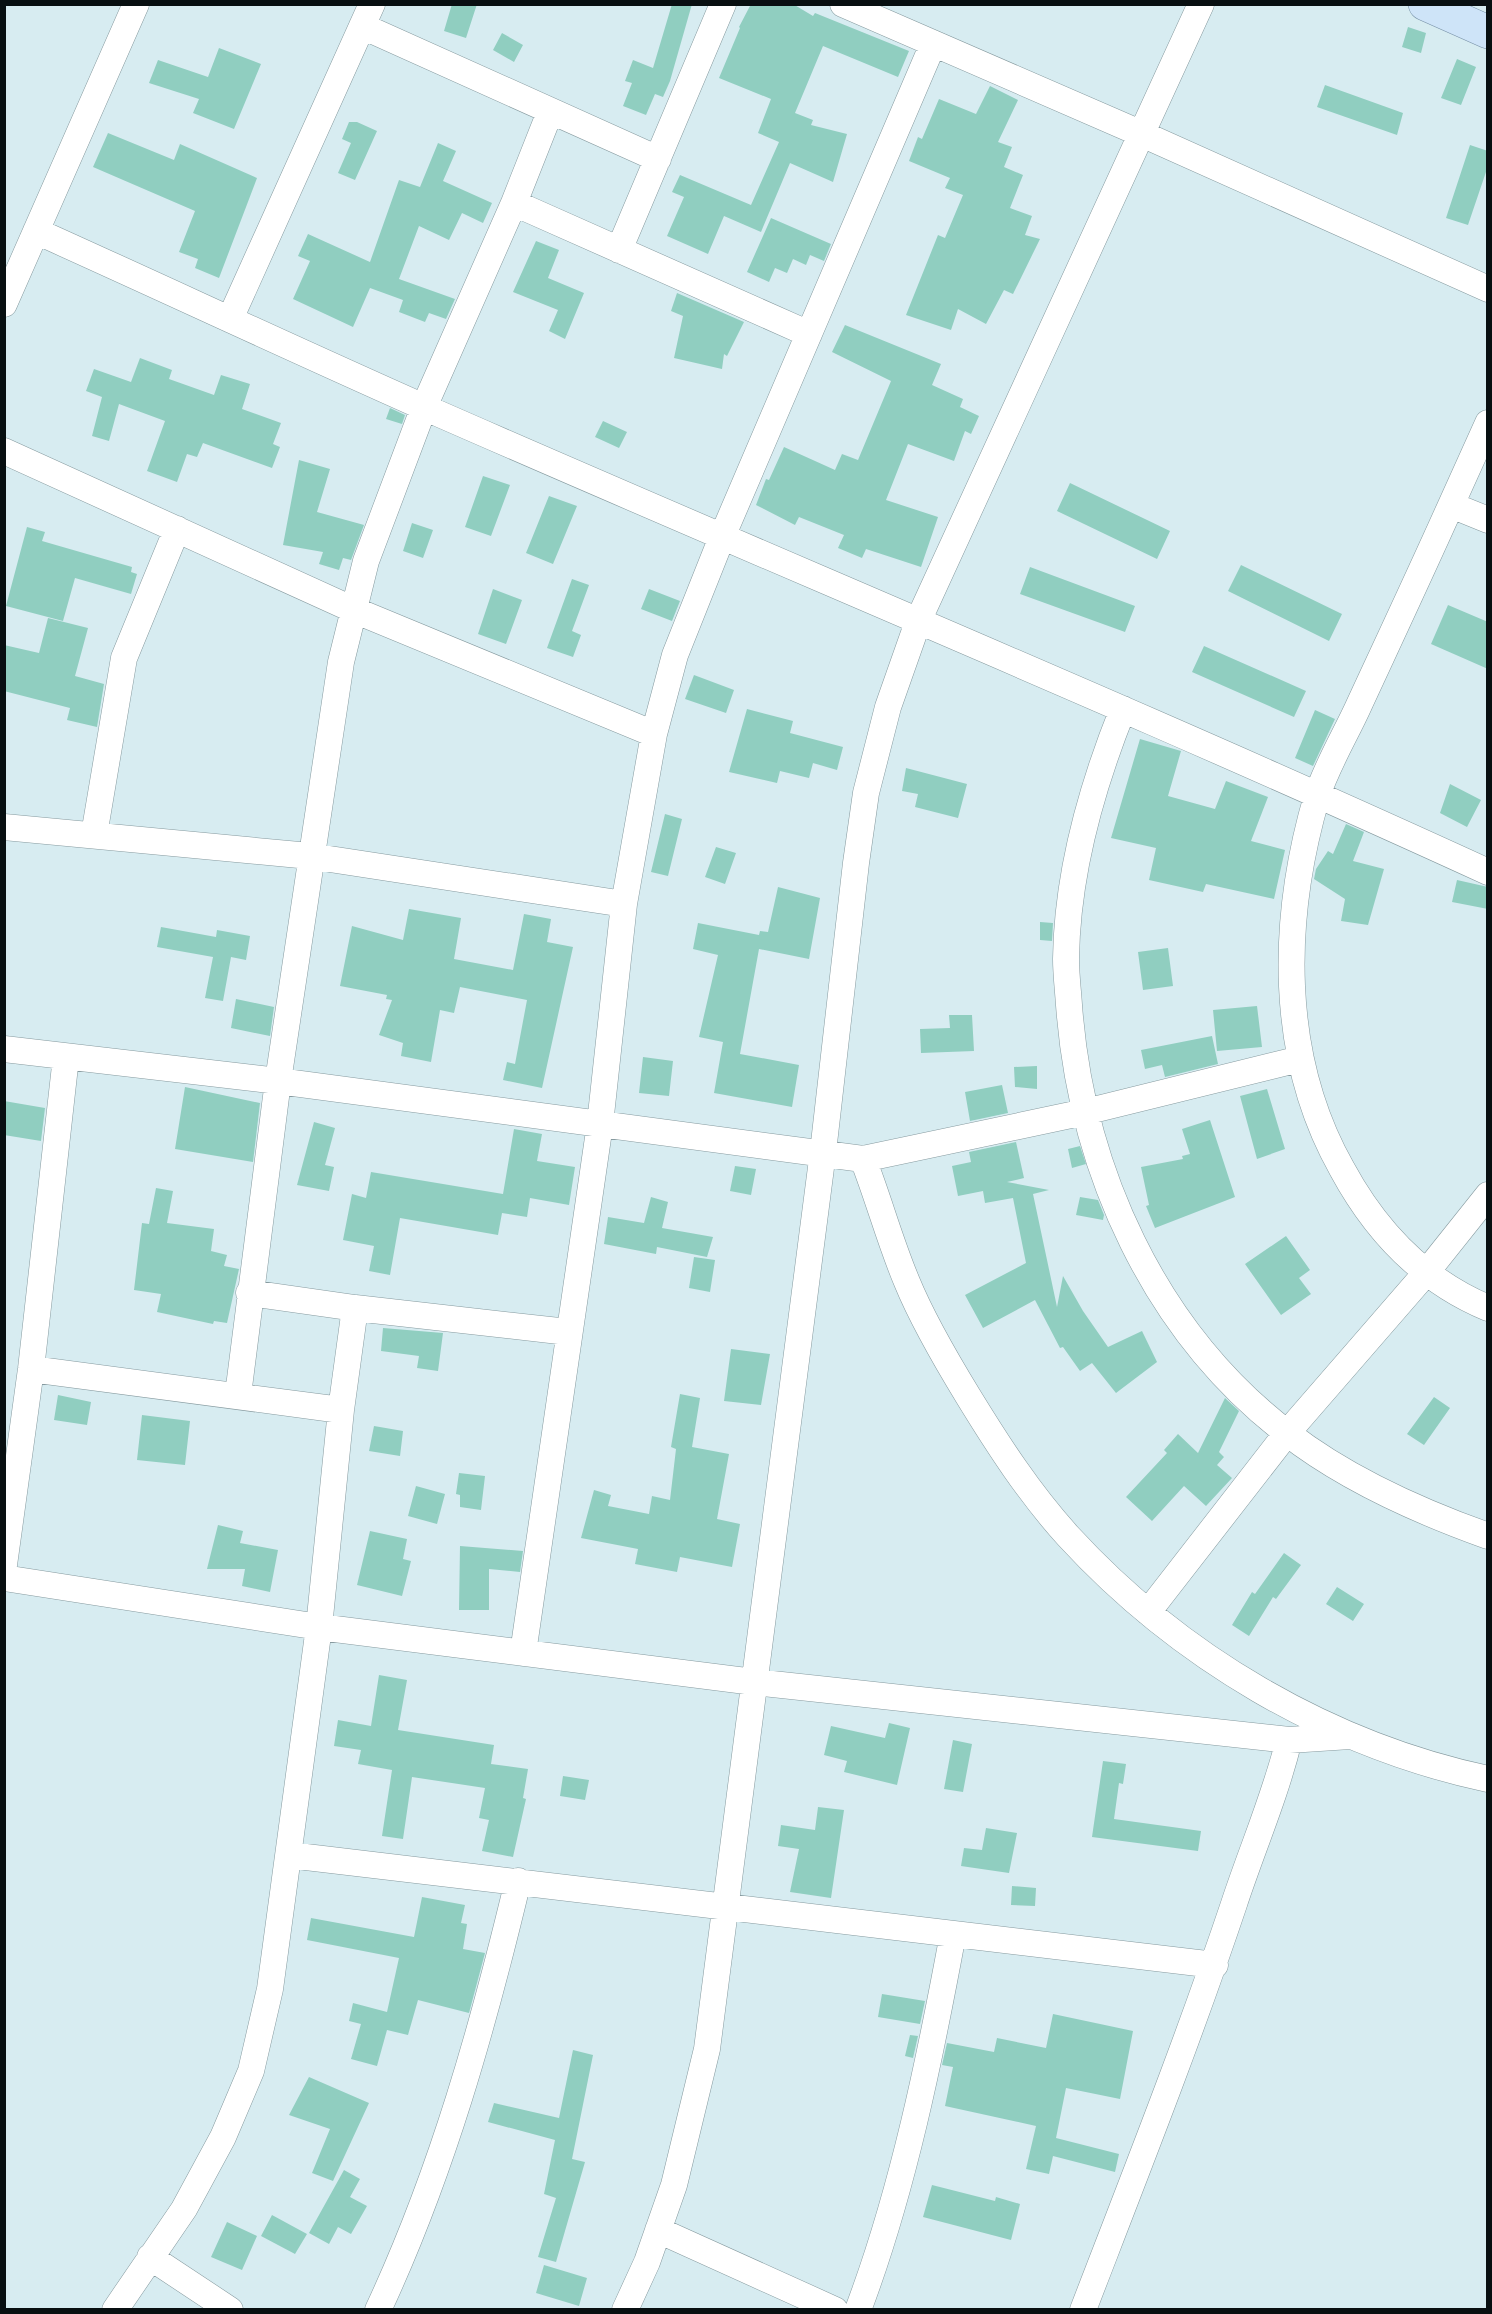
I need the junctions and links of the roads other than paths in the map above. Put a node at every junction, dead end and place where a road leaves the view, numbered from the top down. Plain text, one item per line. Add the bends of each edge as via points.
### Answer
1 (723, 4) edge
2 (843, 4) edge
3 (1201, 4) edge
4 (1425, 4) edge
5 (130, 11) edge
6 (367, 15) edge
7 (1488, 32) edge
8 (933, 44) junction
9 (550, 112) junction
10 (1142, 134) junction
11 (658, 159) junction
12 (514, 203) junction
13 (36, 231) junction
14 (619, 250) junction
15 (1488, 289) edge
16 (4, 304) edge
17 (230, 319) junction
18 (809, 334) junction
19 (424, 407) junction
20 (1488, 423) edge
21 (4, 451) edge
22 (1451, 505) junction
23 (1488, 520) edge
24 (177, 530) junction
25 (722, 537) junction
26 (354, 610) junction
27 (919, 619) junction
28 (1123, 708) junction
29 (654, 734) junction
30 (1318, 794) junction
31 (4, 826) edge
32 (94, 835) junction
33 (310, 856) junction
34 (1488, 872) edge
35 (624, 904) junction
36 (4, 1049) edge
37 (66, 1057) junction
38 (1300, 1059) junction
39 (278, 1081) junction
40 (1085, 1112) junction
41 (600, 1124) junction
42 (823, 1152) junction
43 (863, 1159) junction
44 (1488, 1195) edge
45 (1425, 1274) junction
46 (249, 1293) junction
47 (355, 1308) junction
48 (1488, 1308) edge
49 (568, 1332) junction
50 (31, 1369) junction
51 (238, 1395) junction
52 (341, 1410) junction
53 (1287, 1433) junction
54 (1488, 1536) edge
55 (4, 1565) edge
56 (4, 1578) edge
57 (1148, 1612) junction
58 (319, 1627) junction
59 (523, 1653) junction
60 (754, 1682) junction
61 (1350, 1736) junction
62 (1290, 1740) junction
63 (1488, 1779) edge
64 (289, 1855) junction
65 (518, 1881) junction
66 (727, 1905) junction
67 (953, 1934) junction
68 (1215, 1965) junction
69 (658, 2230) junction
70 (150, 2257) junction
71 (115, 2310) edge
72 (230, 2310) edge
73 (378, 2310) edge
74 (625, 2310) edge
75 (835, 2310) edge
76 (858, 2310) edge
77 (1083, 2310) edge

1 - 11 street
2 - 8 street
3 - 10 street
4 - 7 main road
5 - 13 street
6 - 9 street
6 - 17 street
8 - 10 street
8 - 18 street
9 - 11 street
9 - 12 street
10 - 15 street
10 - 27 street
11 - 14 street
12 - 14 street
12 - 19 street
13 - 16 street
13 - 17 street
14 - 18 street
17 - 19 street
18 - 25 street
19 - 25 street
19 - 26 street via 366,561
20 - 22 street
21 - 24 street
22 - 23 street
22 - 30 street
24 - 26 street
24 - 32 street via 124,658
25 - 27 street
25 - 29 street via 675,655
26 - 29 street
26 - 33 street via 341,662
27 - 28 street
27 - 42 street via 888,707 866,793
28 - 30 street
28 - 40 street via 1104,756 1074,877 1066,959 1075,1067
29 - 35 street
30 - 34 street
30 - 38 street via 1304,850 1293,923 1293,1007
31 - 32 street
32 - 33 street
33 - 35 street
33 - 39 street
35 - 41 street
36 - 37 street
37 - 39 street
37 - 50 street
38 - 40 street
38 - 45 street via 1317,1121 1358,1199
39 - 41 street
39 - 46 street
40 - 43 street
40 - 53 street via 1119,1213 1149,1276 1190,1336 1240,1391
41 - 42 street
41 - 49 street
42 - 43 street
42 - 60 street
43 - 57 street via 907,1282 951,1368 1003,1455 1068,1535
44 - 45 street
45 - 48 street via 1464,1299
45 - 53 street
46 - 47 street
46 - 51 street
47 - 49 street
47 - 52 street
49 - 59 street
50 - 51 street
50 - 55 street
51 - 52 street
52 - 58 street
53 - 54 street via 1382,1494
53 - 57 street
56 - 58 street
57 - 61 street via 1255,1688
58 - 59 street
58 - 64 street
59 - 60 street
60 - 62 street
60 - 66 street
61 - 62 street
61 - 63 street via 1449,1771
62 - 68 street via 1279,1783
64 - 65 street
64 - 70 street via 270,1989 251,2071 223,2137 184,2209
65 - 66 street
65 - 73 street via 492,1988 451,2123 406,2248
66 - 67 street
66 - 69 street via 707,2049 674,2185
67 - 68 street
67 - 76 street via 929,2065 872,2274
68 - 77 street
69 - 74 street
69 - 75 street
70 - 71 street
70 - 72 street

